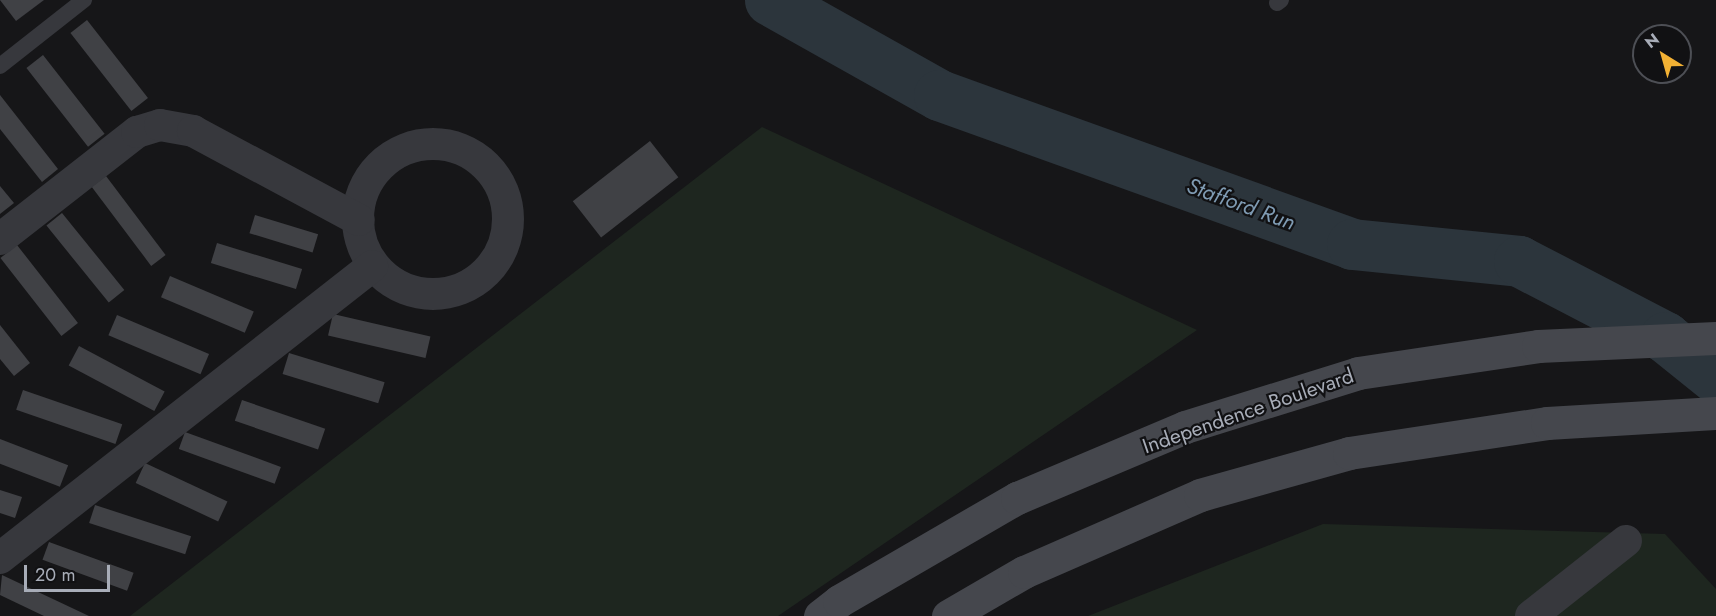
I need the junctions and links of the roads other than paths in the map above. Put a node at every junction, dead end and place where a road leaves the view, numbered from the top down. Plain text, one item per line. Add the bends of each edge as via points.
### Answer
1 (84, 0) edge
2 (0, 66) edge
3 (358, 220) junction
4 (0, 239) edge
5 (372, 266) junction
6 (1716, 338) edge
7 (1716, 413) edge
8 (1626, 541) dead end
9 (0, 558) edge
10 (820, 616) edge
11 (948, 616) edge
12 (1531, 616) edge

1 - 2 lane
3 - 4 street via 193,131 160,125 137,132
3 - 5 street via 357,229
3 - 5 street via 363,190 387,158 424,143 464,149 494,173 510,210 504,249 479,280 442,295 403,290
5 - 9 street
6 - 10 main road, Independence Boulevard via 1538,346 1358,373 1185,427 1017,498 839,601
7 - 11 main road via 1547,423 1349,453 1200,495 1024,572
8 - 12 street

